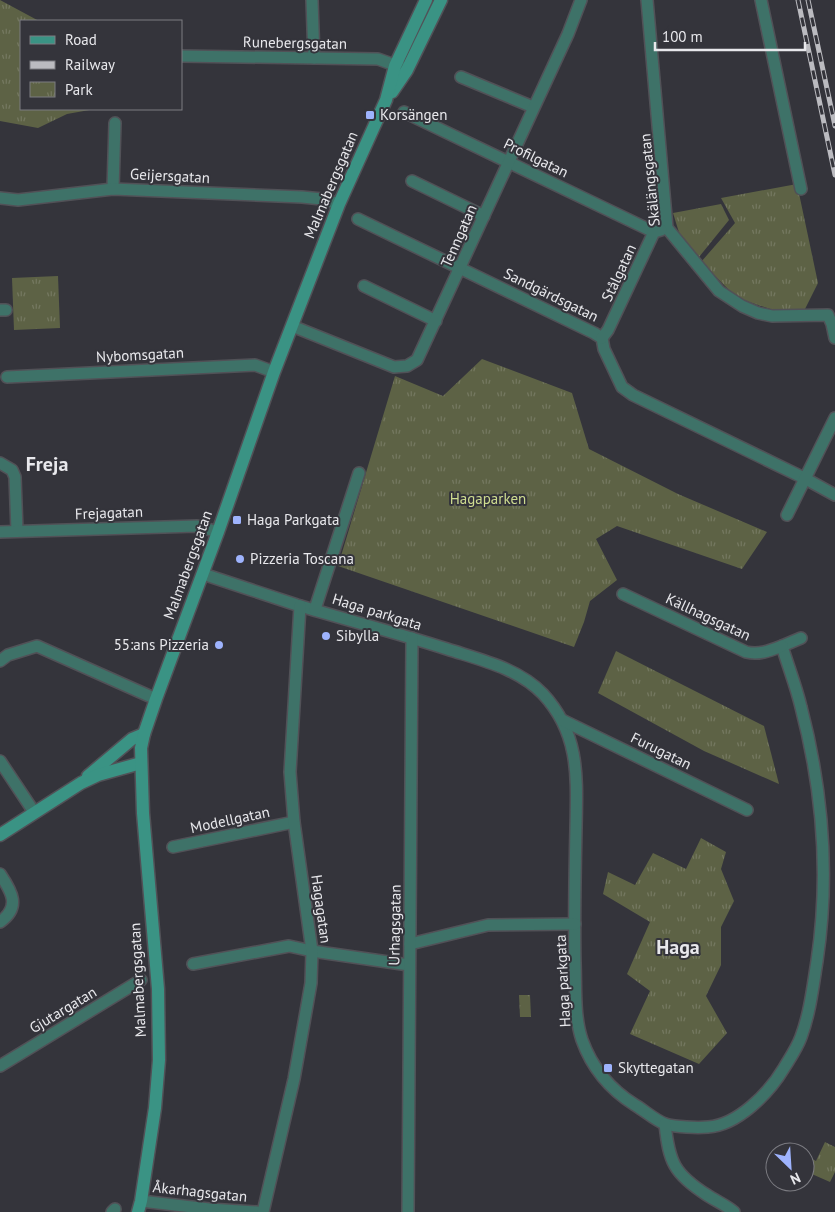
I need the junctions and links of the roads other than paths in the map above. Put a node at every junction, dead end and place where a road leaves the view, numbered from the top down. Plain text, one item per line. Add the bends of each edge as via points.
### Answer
1 (312, 0) edge
2 (426, 0) edge
3 (441, 0) edge
4 (581, 0) edge
5 (647, 0) edge
6 (761, 0) edge
7 (182, 56) edge
8 (314, 58) junction
9 (401, 68) junction
10 (461, 77) dead end
11 (533, 108) junction
12 (404, 112) dead end
13 (115, 123) dead end
14 (509, 162) junction
15 (412, 181) dead end
16 (113, 189) junction
17 (801, 189) dead end
18 (0, 198) edge
19 (339, 204) junction
20 (484, 216) junction
21 (358, 219) dead end
22 (667, 228) junction
23 (654, 232) junction
24 (461, 268) junction
25 (364, 286) dead end
26 (436, 321) junction
27 (292, 326) junction
28 (602, 338) junction
29 (835, 338) edge
30 (274, 372) junction
31 (7, 377) dead end
32 (835, 418) edge
33 (0, 463) edge
34 (359, 473) dead end
35 (804, 478) junction
36 (835, 495) edge
37 (787, 515) dead end
38 (17, 531) junction
39 (0, 532) edge
40 (218, 532) junction
41 (203, 574) junction
42 (623, 594) dead end
43 (300, 606) junction
44 (315, 609) junction
45 (412, 638) junction
46 (801, 638) dead end
47 (782, 646) junction
48 (0, 661) edge
49 (156, 699) junction
50 (562, 720) junction
51 (144, 734) junction
52 (0, 761) edge
53 (141, 763) junction
54 (81, 783) junction
55 (747, 810) dead end
56 (34, 812) junction
57 (294, 822) junction
58 (0, 834) edge
59 (173, 847) dead end
60 (0, 874) edge
61 (0, 922) edge
62 (574, 924) junction
63 (410, 944) junction
64 (312, 951) junction
65 (193, 964) dead end
66 (409, 965) junction
67 (141, 980) dead end
68 (0, 1066) edge
69 (665, 1124) junction
70 (140, 1206) edge
71 (256, 1212) edge
72 (263, 1212) edge
73 (408, 1212) edge
74 (734, 1212) edge

1 - 8 street
2 - 9 main road, Malmabergsgatan
3 - 9 main road, Malmabergsgatan
4 - 11 street, Tenngatan
5 - 22 street, Skälängsgatan
6 - 17 street
7 - 8 street, Runebergsgatan
8 - 9 street, Runebergsgatan via 378,59
9 - 19 main road, Malmabergsgatan
10 - 11 street
11 - 14 street, Tenngatan
12 - 14 street, Profilgatan
13 - 16 street
14 - 20 street, Tenngatan
14 - 23 street, Profilgatan
15 - 20 street
16 - 18 street, Geijersgatan via 18,200
16 - 19 street, Geijersgatan via 302,196
19 - 27 main road, Malmabergsgatan
20 - 24 street, Tenngatan
21 - 24 street, Sandgärdsgatan
22 - 23 street, Stålgatan
22 - 29 street, Skälängsgatan via 728,298 758,313 772,316 828,315
23 - 28 street, Stålgatan
24 - 26 street, Tenngatan
24 - 28 street, Sandgärdsgatan
25 - 26 street
26 - 27 street, Tenngatan via 418,360 407,366 394,367
27 - 30 main road, Malmabergsgatan
28 - 35 street, Sandgärdsgatan via 604,350 622,388
30 - 31 street, Nybomsgatan via 255,365
30 - 40 main road, Malmabergsgatan
32 - 35 street
33 - 38 street via 12,470 15,477
34 - 44 street
35 - 36 street, Sandgärdsgatan
35 - 37 street
38 - 39 street, Frejagatan
38 - 40 street, Frejagatan via 197,526
40 - 41 main road, Malmabergsgatan
41 - 43 street, Haga parkgata
41 - 49 main road, Malmabergsgatan
42 - 47 street, Källhagsgatan via 746,652 760,653
43 - 44 street, Haga parkgata
43 - 57 street, Hagagatan via 290,772
44 - 45 street, Haga parkgata
45 - 50 street, Haga parkgata via 498,666 523,678 540,691
45 - 63 street, Urhagsgatan
46 - 47 street
47 - 69 street, Haga parkgata via 814,763 824,848 822,923 811,999 800,1038 789,1059 777,1080 748,1110 716,1127
48 - 49 street via 36,646
49 - 51 main road, Malmabergsgatan
50 - 55 street, Furugatan
50 - 62 street, Haga parkgata via 571,740 577,774
51 - 53 main road, Malmabergsgatan
51 - 54 main road via 132,739
52 - 56 street
53 - 54 main road
53 - 70 main road, Malmabergsgatan via 158,989 159,1060
54 - 56 main road
56 - 58 main road
57 - 59 street, Modellgatan
57 - 64 street, Hagagatan
60 - 61 street via 10,889 13,901 12,910
62 - 63 street via 488,924
62 - 69 street, Haga parkgata via 577,1019 585,1047 606,1082 619,1095
63 - 66 street, Urhagsgatan
64 - 65 street via 289,946
64 - 66 street
64 - 72 street, Hagagatan via 305,1022
66 - 73 street, Urhagsgatan
67 - 68 street, Gjutargatan
69 - 74 street via 672,1160 685,1180
70 - 71 street, Åkarhagsgatan

